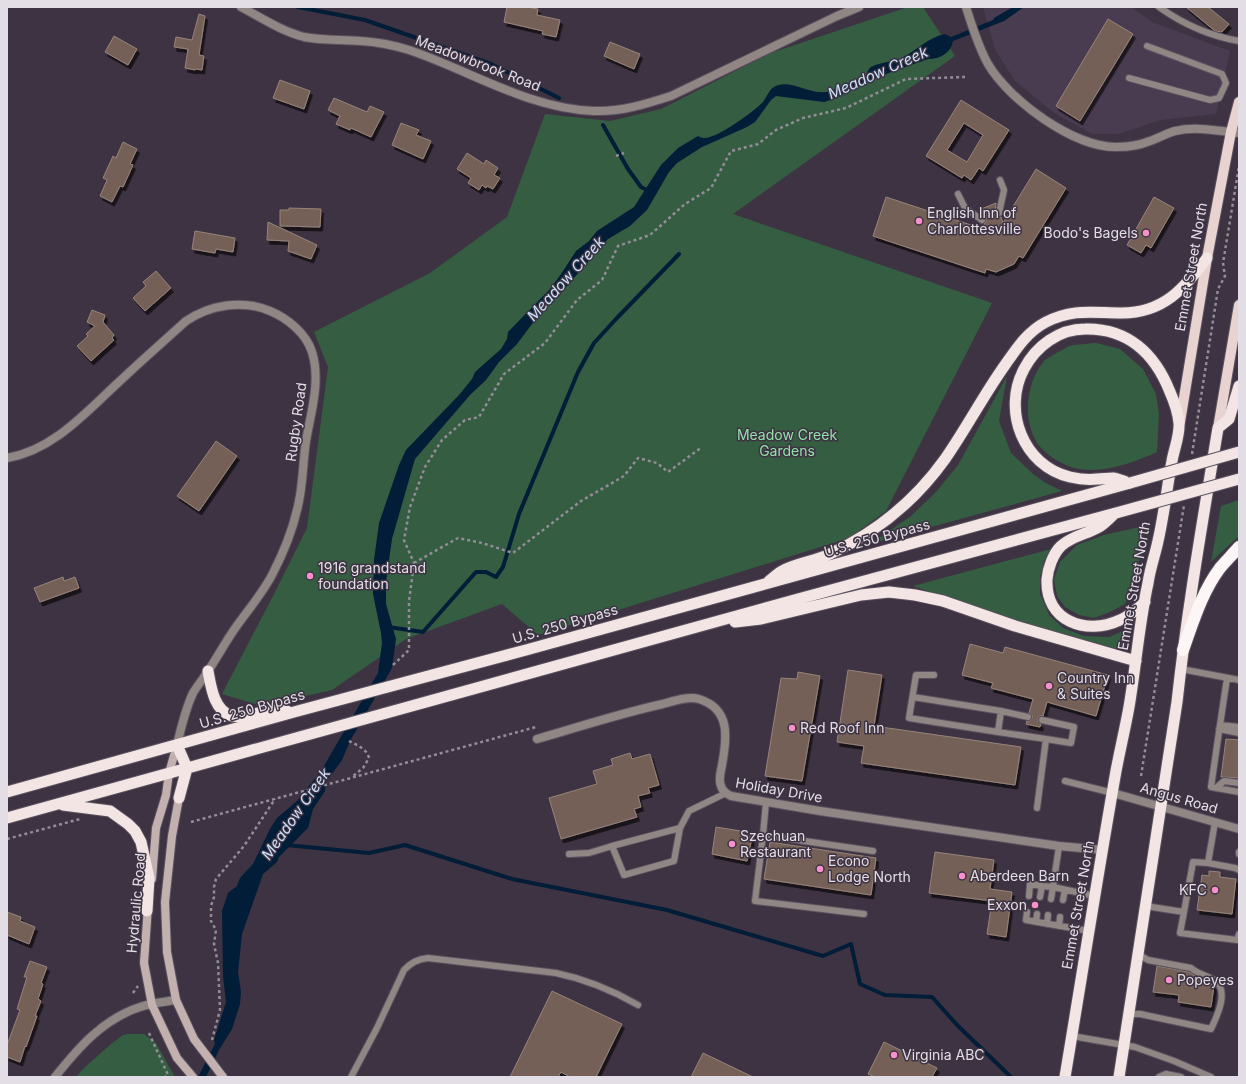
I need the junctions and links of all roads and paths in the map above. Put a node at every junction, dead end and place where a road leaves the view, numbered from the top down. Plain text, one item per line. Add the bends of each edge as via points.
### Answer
1 (241, 7) edge
2 (859, 7) edge
3 (966, 7) edge
4 (1159, 7) edge
5 (1239, 41) edge
6 (1147, 46) dead end
7 (965, 77) dead end
8 (1129, 78) dead end
9 (1239, 102) edge
10 (1235, 133) edge
11 (624, 153) dead end
12 (616, 156) dead end
13 (1000, 180) dead end
14 (958, 194) dead end
15 (1000, 213) dead end
16 (982, 220) dead end
17 (1207, 258) junction
18 (1239, 305) edge
19 (1239, 386) edge
20 (1179, 425) junction
21 (1218, 428) junction
22 (702, 447) dead end
23 (1239, 452) edge
24 (7, 458) edge
25 (1239, 479) edge
26 (1130, 483) junction
27 (1116, 513) junction
28 (1239, 547) edge
29 (414, 563) junction
30 (765, 584) junction
31 (1144, 602) junction
32 (688, 630) junction
33 (1183, 650) junction
34 (1136, 662) junction
35 (393, 665) dead end
36 (1180, 668) junction
37 (208, 671) junction
38 (934, 675) dead end
39 (1227, 678) junction
40 (1239, 680) edge
41 (913, 697) junction
42 (1001, 711) junction
43 (294, 712) junction
44 (1028, 717) dead end
45 (1042, 720) dead end
46 (539, 726) dead end
47 (1220, 727) junction
48 (1239, 728) edge
49 (998, 732) junction
50 (1239, 733) edge
51 (537, 738) dead end
52 (1046, 739) junction
53 (349, 741) dead end
54 (176, 745) junction
55 (187, 768) junction
56 (169, 773) junction
57 (350, 778) junction
58 (1065, 781) dead end
59 (1239, 783) edge
60 (1216, 788) junction
61 (7, 792) edge
62 (1239, 792) edge
63 (726, 793) junction
64 (1113, 793) junction
65 (179, 798) joint
66 (275, 799) junction
67 (766, 802) junction
68 (56, 804) junction
69 (1160, 806) junction
70 (1036, 808) dead end
71 (7, 818) edge
72 (81, 819) dead end
73 (191, 822) dead end
74 (1215, 822) junction
75 (680, 828) junction
76 (1239, 828) edge
77 (763, 835) junction
78 (7, 839) edge
79 (612, 846) junction
80 (1058, 846) junction
81 (1102, 850) junction
82 (873, 851) dead end
83 (569, 854) dead end
84 (1208, 863) junction
85 (1239, 870) edge
86 (1042, 886) junction
87 (1053, 887) junction
88 (1065, 890) junction
89 (1029, 896) dead end
90 (1095, 896) junction
91 (1040, 897) dead end
92 (1051, 899) dead end
93 (1063, 900) dead end
94 (1145, 906) junction
95 (147, 910) junction
96 (1026, 912) dead end
97 (1184, 912) junction
98 (864, 914) dead end
99 (1037, 914) dead end
100 (1048, 915) dead end
101 (1060, 917) dead end
102 (1036, 922) junction
103 (1047, 924) junction
104 (1059, 926) junction
105 (1089, 931) junction
106 (1239, 934) edge
107 (1138, 954) junction
108 (138, 980) dead end
109 (133, 993) dead end
110 (176, 1000) junction
111 (638, 1004) dead end
112 (152, 1005) junction
113 (1129, 1014) junction
114 (148, 1033) dead end
115 (1072, 1036) junction
116 (212, 1040) dead end
117 (1124, 1045) junction
118 (55, 1077) edge
119 (165, 1077) edge
120 (193, 1077) edge
121 (223, 1077) edge
122 (351, 1077) edge
123 (1065, 1077) edge
124 (1119, 1077) edge
125 (1159, 1077) edge
126 (1181, 1077) edge
127 (1211, 1077) edge

1 - 2 street, Meadowbrook Road via 284,30 304,36 324,40 360,40 385,44 408,50 535,100 594,111 643,105 671,96
3 - 10 street via 989,65 1002,82 1029,108 1055,127 1072,135 1094,144 1116,147 1137,145 1174,131 1190,128
4 - 5 lane via 1195,28
6 - 8 lane via 1222,74 1226,83 1219,98 1210,100
7 - 29 path via 906,79 846,108 803,118 776,130 758,144 731,150 711,188 685,204 650,235 618,246 602,280 577,300 545,343 504,374 479,417 465,420 442,440 425,467 410,507 404,540
9 - 10 main road, Emmet Street North
10 - 17 main road, Emmet Street North
11 - 12 path
13 - 15 lane via 1004,190
14 - 16 lane via 965,208
17 - 20 main road, Emmet Street North
17 - 30 highway via 1191,280 1165,302 1135,312 1080,312 1061,315 1033,330 997,376 944,460 898,511 862,537 828,555 783,570
18 - 21 main road
19 - 21 highway via 1229,419
20 - 26 highway via 1165,380 1148,354 1136,343 1111,332 1075,329 1062,333 1037,350 1020,376 1015,408 1022,436 1035,458 1055,472 1070,477 1096,480 1113,478
20 - 31 highway, Emmet Street North via 1159,539
21 - 33 highway
22 - 29 path via 668,472 657,463 638,458 624,476 581,501 513,552 458,538
23 - 26 highway, U.S. 250 Bypass, bridge
24 - 37 street, Rugby Road via 32,451 55,438 76,422 186,321 205,311 236,304 259,308 278,314 302,334 310,346 316,371 294,523 272,576
25 - 27 highway, bridge
26 - 30 highway, U.S. 250 Bypass
27 - 31 highway via 1099,527 1062,546 1049,568 1048,596 1053,607 1070,622 1095,627 1121,620
27 - 32 highway
28 - 33 highway via 1220,568 1208,587
29 - 35 path via 409,601 409,650
30 - 43 highway, U.S. 250 Bypass
31 - 34 highway, Emmet Street North
32 - 34 highway via 762,619 861,595 889,592 943,601 1015,626
32 - 55 highway
33 - 36 highway
34 - 64 highway, Emmet Street North
36 - 39 lane
36 - 69 highway
37 - 43 highway via 215,701 232,716 276,710
37 - 54 street, Rugby Road via 185,713
38 - 41 lane via 916,675
39 - 40 lane
39 - 47 lane
41 - 42 lane
41 - 49 lane via 910,718
42 - 44 lane
42 - 49 lane
43 - 54 highway, U.S. 250 Bypass
45 - 52 lane via 1074,727 1071,744
46 - 57 path
47 - 48 lane
47 - 50 lane
47 - 60 lane via 1211,787
49 - 52 lane
51 - 63 street, Holiday Drive via 686,698 701,700 713,706 725,722 725,752 720,780 721,787
52 - 70 lane
53 - 57 path via 360,746 369,758 363,768
54 - 55 highway
54 - 56 main road, Hydraulic Road
54 - 61 highway, U.S. 250 Bypass
55 - 56 highway
55 - 65 highway
56 - 68 highway
56 - 95 main road, Hydraulic Road via 166,795 156,828
57 - 66 path
58 - 64 lane
59 - 60 lane via 1224,781
60 - 62 lane
63 - 67 street, Holiday Drive
63 - 75 lane via 689,810
64 - 69 street, Angus Road
64 - 81 highway, Emmet Street North
65 - 110 main road, Hydraulic Road via 165,902 167,952
66 - 73 path
66 - 116 path via 244,846 216,879 214,886 211,921 216,930 214,944 218,962 220,1010
67 - 77 lane
67 - 80 street, Holiday Drive
68 - 71 highway
68 - 95 highway via 110,811 135,831 141,842 149,878
69 - 74 street, Angus Road
69 - 94 highway
72 - 78 path
74 - 76 street, Angus Road
74 - 84 lane
75 - 79 lane
75 - 79 lane via 674,860 624,875
77 - 82 lane
77 - 98 lane via 755,900
79 - 83 lane via 589,853
80 - 81 street, Holiday Drive
80 - 87 lane
81 - 90 highway, Emmet Street North
84 - 85 lane
84 - 97 lane via 1193,862
86 - 87 lane
86 - 89 lane via 1030,884
86 - 91 lane
87 - 88 lane
87 - 92 lane
88 - 90 lane
88 - 93 lane
90 - 105 highway, Emmet Street North
94 - 97 lane
94 - 107 highway
95 - 112 main road, Hydraulic Road via 144,963
96 - 102 lane via 1026,920
97 - 106 lane via 1180,933 1237,940
99 - 102 lane
100 - 103 lane
101 - 104 lane
102 - 103 lane
103 - 104 lane
104 - 105 lane
105 - 115 highway, Emmet Street North
107 - 113 highway
107 - 113 lane via 1148,960 1191,968 1217,982 1221,994 1220,1009 1211,1030 1140,1014
108 - 109 path via 138,987
110 - 112 street
110 - 121 main road, Hydraulic Road via 194,1039
111 - 122 lane via 596,984 556,973 419,959 404,970
112 - 118 street via 139,1007 93,1033
112 - 120 main road, Hydraulic Road via 177,1058
113 - 117 highway
114 - 119 path via 168,1075
115 - 117 lane
115 - 123 highway, Emmet Street North
117 - 124 highway
117 - 127 lane via 1174,1061
125 - 126 lane via 1166,1074

